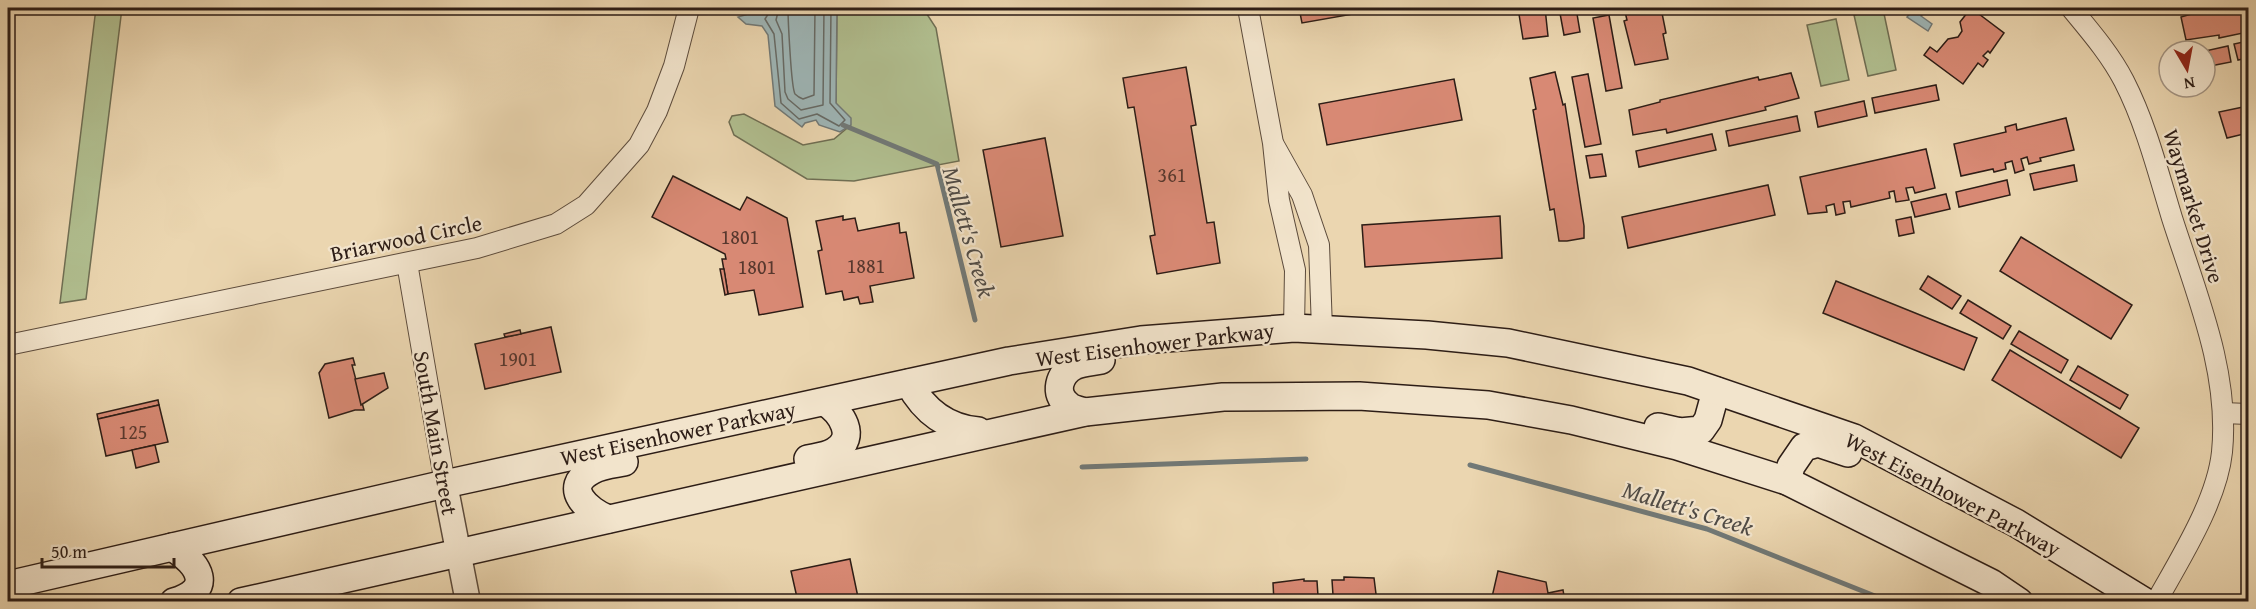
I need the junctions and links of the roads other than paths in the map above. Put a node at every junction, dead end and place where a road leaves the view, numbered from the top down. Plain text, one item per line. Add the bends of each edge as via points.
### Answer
1 (689, 8) edge
2 (1248, 8) edge
3 (2071, 8) edge
4 (1273, 143) junction
5 (407, 263) junction
6 (1283, 329) junction
7 (1322, 329) junction
8 (8, 345) edge
9 (909, 383) junction
10 (1716, 391) junction
11 (825, 402) junction
12 (1488, 405) junction
13 (798, 407) junction
14 (1085, 412) junction
15 (2223, 413) junction
16 (2248, 414) edge
17 (990, 432) junction
18 (1787, 482) junction
19 (444, 484) junction
20 (647, 511) junction
21 (608, 519) junction
22 (2016, 523) junction
23 (172, 547) junction
24 (458, 554) junction
25 (87, 566) junction
26 (8, 585) edge
27 (8, 601) edge
28 (174, 602) edge
29 (241, 602) edge
30 (468, 602) edge
31 (2019, 602) edge
32 (2145, 602) edge
33 (2156, 602) edge

1 - 5 street, Briarwood Circle via 657,111 639,145 585,205 538,232
2 - 4 street
3 - 15 street, Waymarket Drive via 2118,70 2142,119 2213,348
4 - 6 street via 1276,183 1295,270
4 - 7 street via 1302,195 1319,245
5 - 8 street, Briarwood Circle
5 - 19 street, South Main Street
6 - 7 main road, West Eisenhower Parkway
6 - 9 main road, West Eisenhower Parkway via 1141,340 1009,361
6 - 14 main road via 1238,346 1138,355 1074,366 1065,373 1059,393 1069,407
7 - 10 main road, West Eisenhower Parkway via 1508,343 1597,360
9 - 11 main road, West Eisenhower Parkway
9 - 17 main road via 916,398 945,423
10 - 12 main road via 1704,427 1690,432 1540,401
10 - 22 main road, West Eisenhower Parkway via 1854,438
11 - 13 main road, West Eisenhower Parkway
11 - 20 main road via 841,415 847,433 836,451 676,488
12 - 14 main road via 1359,396 1223,397
12 - 18 main road via 1677,446
13 - 19 main road, West Eisenhower Parkway
13 - 21 main road via 751,434 585,474 579,485 584,507
14 - 17 main road
15 - 16 street
15 - 33 street, Waymarket Drive via 2222,454 2211,492
17 - 20 main road
18 - 22 main road via 1791,466 1804,447 1818,443 1839,448 1982,516
18 - 31 main road via 1992,583
19 - 23 main road, West Eisenhower Parkway
19 - 24 street, South Main Street
20 - 21 main road
21 - 24 main road
22 - 32 main road, West Eisenhower Parkway
23 - 25 main road, West Eisenhower Parkway
23 - 28 main road via 188,556 200,579 197,590
24 - 29 main road
24 - 30 street, South Main Street
25 - 26 main road, West Eisenhower Parkway
25 - 27 main road via 59,588

